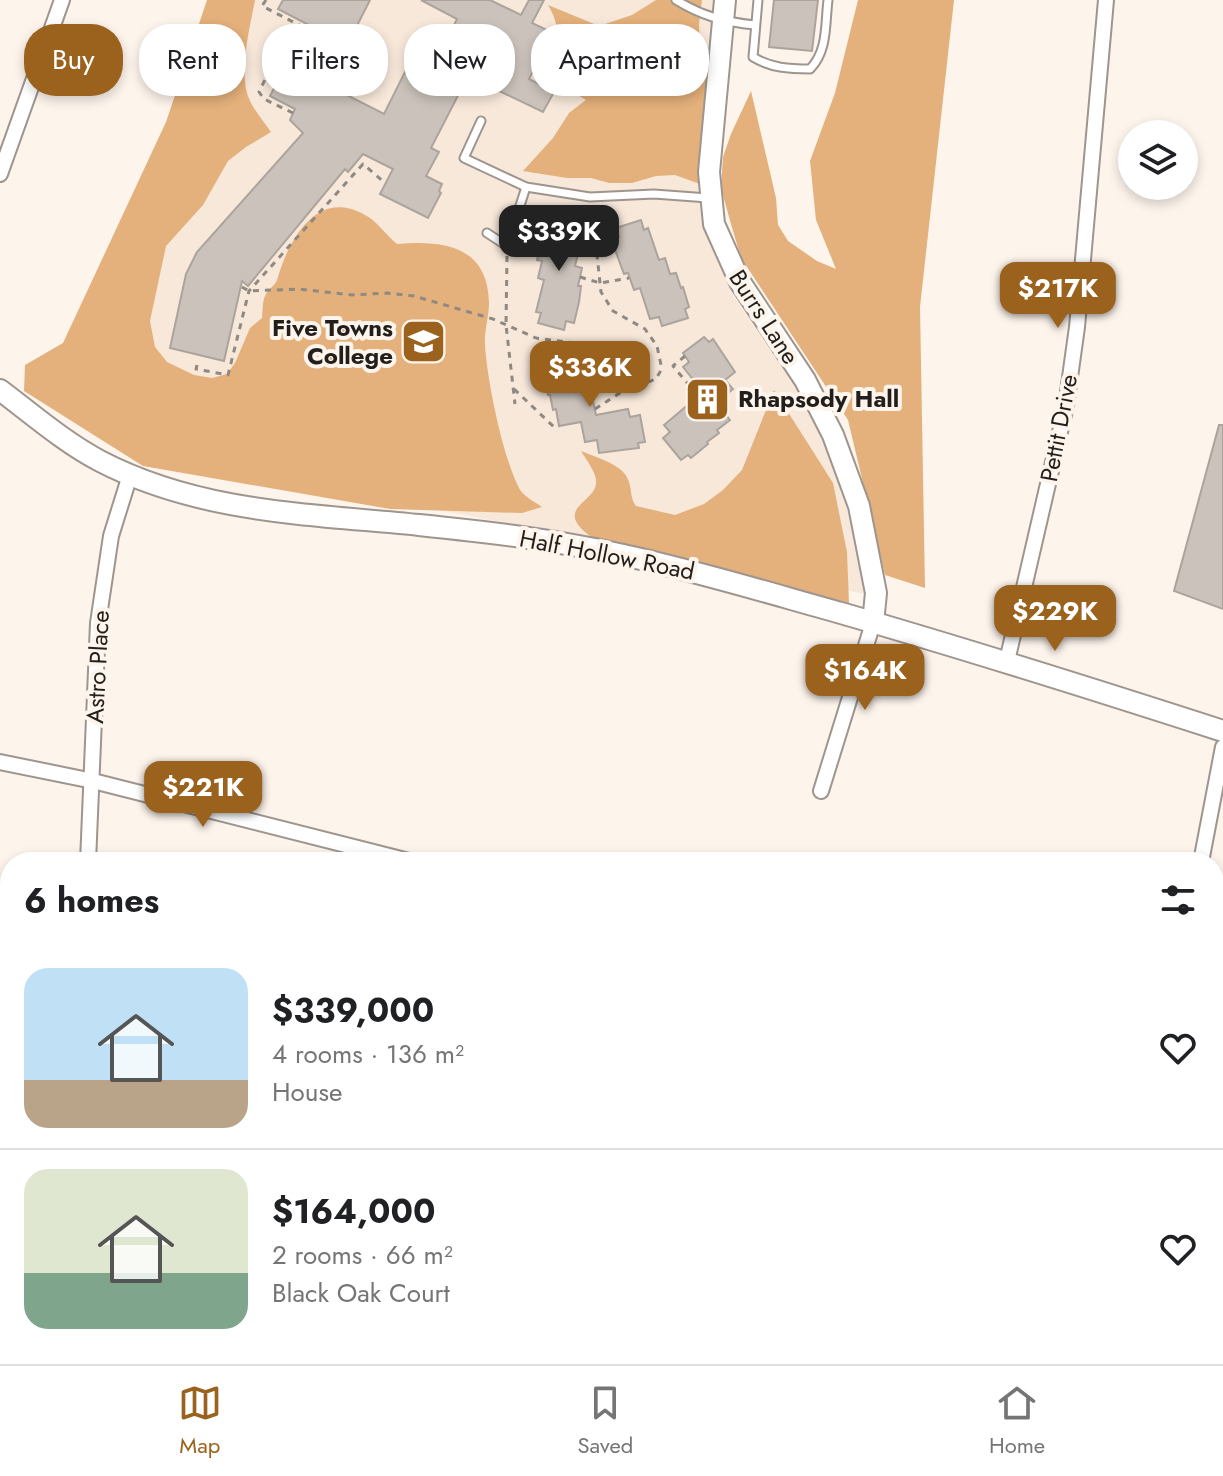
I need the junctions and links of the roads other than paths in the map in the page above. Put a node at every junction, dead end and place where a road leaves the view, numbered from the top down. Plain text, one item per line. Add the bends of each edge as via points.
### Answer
1 (62, 0) edge
2 (676, 0) edge
3 (725, 0) edge
4 (758, 0) edge
5 (828, 0) edge
6 (1106, 0) edge
7 (723, 22) junction
8 (755, 25) junction
9 (481, 121) dead end
10 (0, 174) edge
11 (526, 187) junction
12 (710, 198) junction
13 (487, 233) dead end
14 (0, 390) edge
15 (130, 475) junction
16 (873, 623) junction
17 (1007, 661) junction
18 (1223, 731) edge
19 (1223, 747) edge
20 (0, 762) edge
21 (93, 781) junction
22 (821, 791) dead end
23 (89, 852) edge
24 (373, 852) edge
25 (1203, 852) edge

1 - 10 street
2 - 7 lane
3 - 7 main road, Burrs Lane
4 - 8 lane
5 - 8 lane via 823,50 810,69 779,68 753,57
6 - 17 street, Pettit Drive via 1066,406
7 - 8 lane
7 - 12 main road, Burrs Lane
9 - 11 lane via 464,158
11 - 12 lane via 590,197
11 - 13 lane via 507,246
12 - 16 main road, Burrs Lane via 730,264 805,380 833,435 859,506 876,593
14 - 15 main road, Half Hollow Road via 85,453
15 - 16 main road, Half Hollow Road via 214,503 287,515 419,525 621,554
15 - 21 street, Astro Place via 111,536 98,623
16 - 17 main road, Half Hollow Road
16 - 22 street
17 - 18 main road, Half Hollow Road
19 - 25 street
20 - 21 street
21 - 23 street, Astro Place
21 - 24 street

